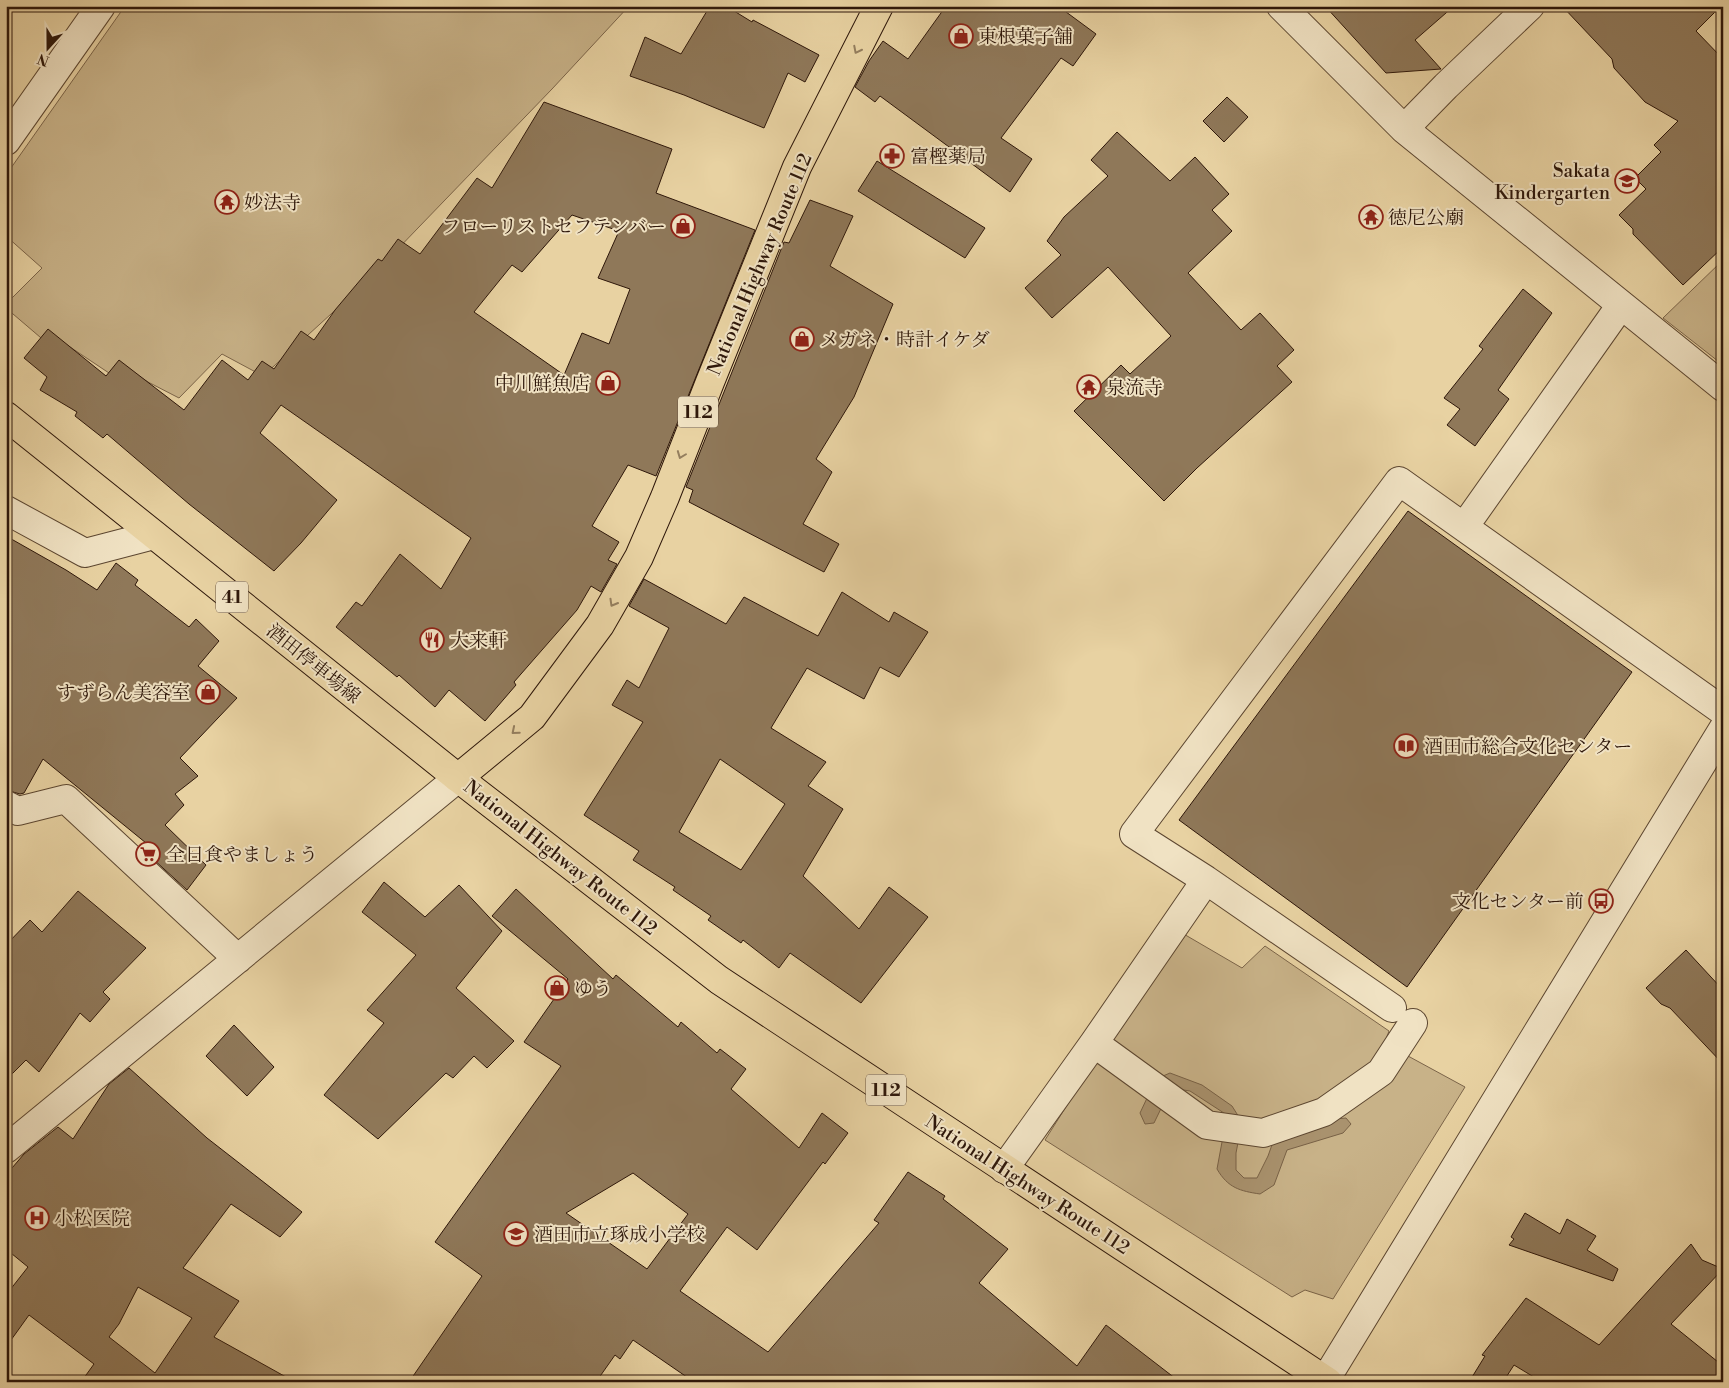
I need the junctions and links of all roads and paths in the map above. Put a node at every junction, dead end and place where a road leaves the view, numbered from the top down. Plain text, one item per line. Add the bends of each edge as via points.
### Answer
1 (100, 6) edge
2 (879, 6) edge
3 (1281, 6) edge
4 (1526, 8) edge
5 (1404, 129) junction
6 (6, 141) edge
7 (1621, 305) junction
8 (1723, 387) edge
9 (6, 416) edge
10 (6, 510) edge
11 (1464, 527) junction
12 (154, 534) junction
13 (1723, 711) edge
14 (1723, 729) edge
15 (458, 778) junction
16 (6, 804) edge
17 (1206, 880) junction
18 (238, 959) junction
19 (1094, 1043) junction
20 (6, 1149) edge
21 (1004, 1169) junction
22 (1326, 1381) edge

1 - 6 street
2 -> 15 main road, National Highway Route 112 / 112 via 797,167 639,557 600,625 532,717
3 - 5 street
4 - 5 street
5 - 7 street
7 - 8 street
7 - 11 street
9 - 12 main road, 酒田停車場線 / 41
10 - 12 street via 85,553
11 - 13 street
11 - 17 street via 1399,481 1134,834
12 - 15 main road, 酒田停車場線 / 41
14 - 22 street
15 - 18 street
15 - 21 main road, National Highway Route 112 / 112 via 719,980
16 - 18 street via 18,811 66,799
17 - 19 street
17 - 19 street via 1402,1016 1381,1072 1324,1112 1263,1133 1208,1125
18 - 20 street
19 - 21 street
21 - 22 main road, National Highway Route 112 / 112

